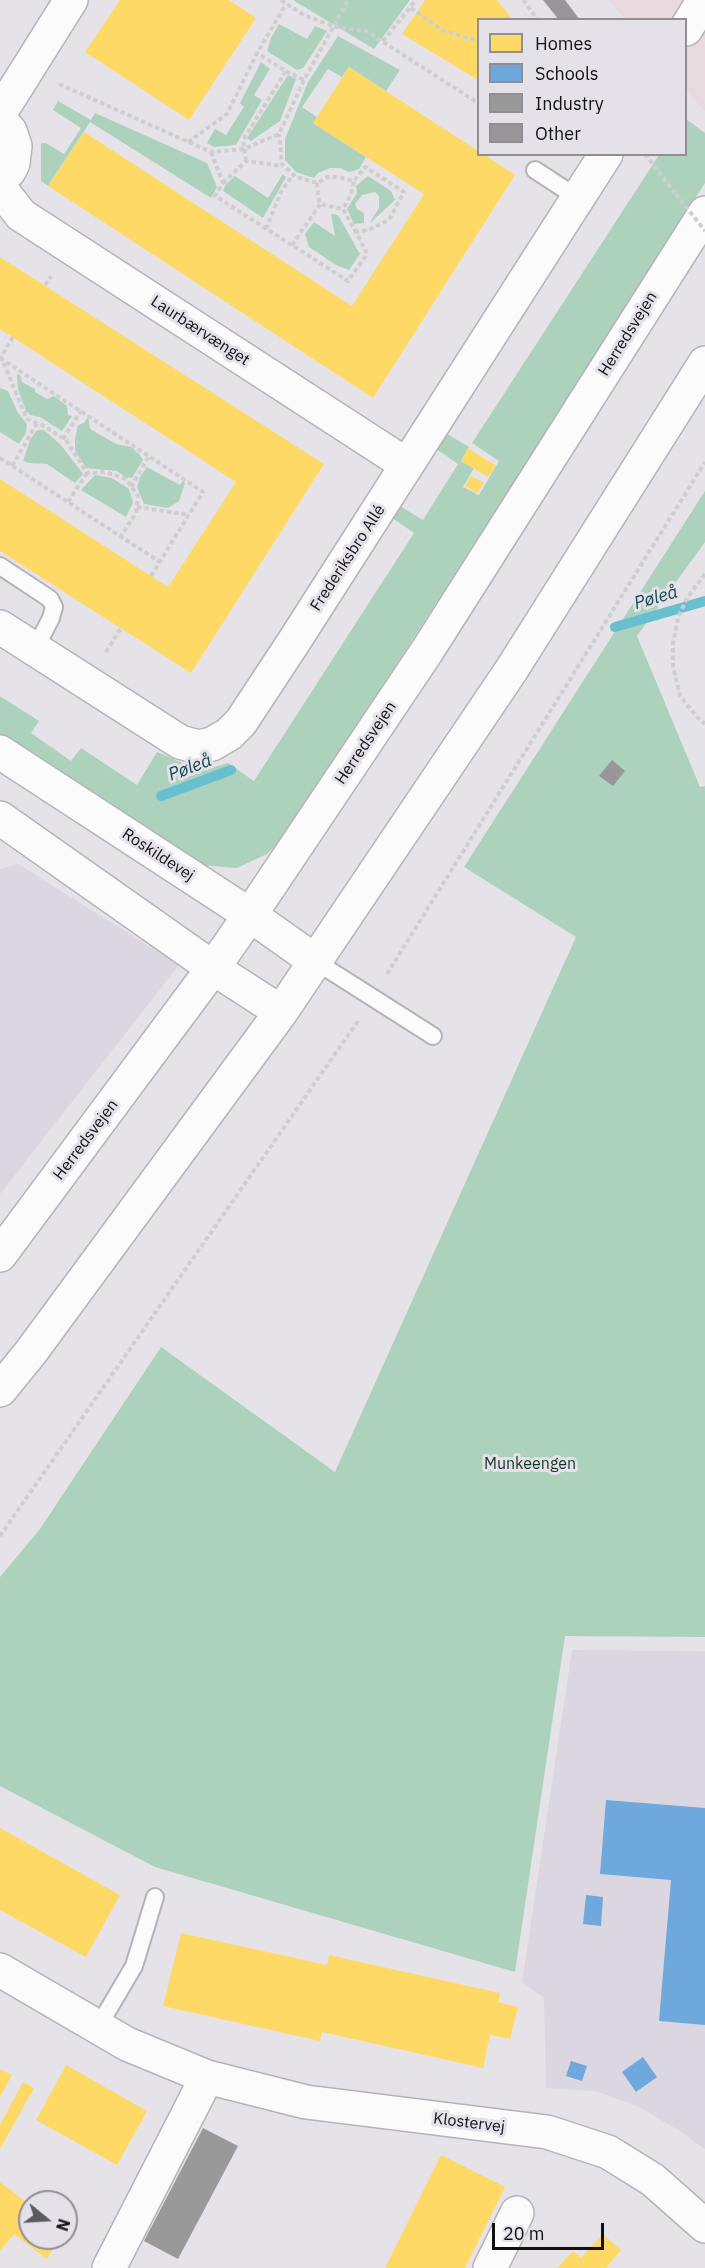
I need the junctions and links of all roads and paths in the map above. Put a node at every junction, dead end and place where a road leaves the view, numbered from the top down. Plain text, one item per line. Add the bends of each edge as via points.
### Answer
1 (71, 0) edge
2 (281, 0) edge
3 (348, 0) edge
4 (416, 0) edge
5 (523, 0) edge
6 (286, 4) junction
7 (705, 4) edge
8 (411, 8) junction
9 (536, 18) edge
10 (335, 27) junction
11 (687, 27) edge
12 (383, 41) junction
13 (477, 41) edge
14 (257, 53) junction
15 (25, 70) junction
16 (286, 71) junction
17 (304, 80) junction
18 (477, 103) edge
19 (0, 113) edge
20 (0, 121) edge
21 (279, 134) junction
22 (188, 142) junction
23 (244, 149) junction
24 (211, 152) junction
25 (605, 156) edge
26 (647, 156) edge
27 (246, 161) junction
28 (284, 166) junction
29 (535, 170) dead end
30 (293, 175) junction
31 (0, 179) edge
32 (354, 182) junction
33 (223, 183) junction
34 (317, 183) junction
35 (0, 188) edge
36 (578, 198) junction
37 (321, 203) junction
38 (343, 209) junction
39 (705, 213) edge
40 (266, 229) junction
41 (705, 231) edge
42 (356, 232) junction
43 (292, 245) junction
44 (13, 337) dead end
45 (0, 357) edge
46 (705, 363) edge
47 (81, 411) junction
48 (37, 423) junction
49 (63, 439) junction
50 (149, 456) junction
51 (0, 458) edge
52 (407, 465) junction
53 (12, 466) junction
54 (87, 473) junction
55 (131, 487) junction
56 (68, 502) junction
57 (137, 507) junction
58 (189, 515) junction
59 (121, 536) junction
60 (160, 562) junction
61 (0, 566) edge
62 (705, 574) edge
63 (151, 576) dead end
64 (0, 627) edge
65 (35, 649) junction
66 (705, 724) edge
67 (0, 752) edge
68 (0, 818) edge
69 (249, 915) junction
70 (315, 961) junction
71 (213, 968) junction
72 (280, 1012) junction
73 (433, 1036) dead end
74 (0, 1255) edge
75 (0, 1390) edge
76 (155, 1897) dead end
77 (0, 1970) edge
78 (98, 2027) junction
79 (207, 2077) junction
80 (516, 2213) dead end
81 (705, 2226) edge
82 (109, 2268) edge
83 (490, 2268) edge

1 - 15 street
2 - 6 path
3 - 10 path
4 - 8 path
5 - 9 path
6 - 10 path
6 - 14 path
7 - 11 street
8 - 12 path
8 - 13 path via 442,30
10 - 12 path via 366,31
10 - 17 path
12 - 18 path
14 - 16 path
14 - 22 path via 227,114
15 - 19 street
15 - 22 path
16 - 17 path
16 - 23 path via 243,140
17 - 21 path
20 - 31 street via 10,131 15,155 9,171
21 - 23 path
21 - 28 path
22 - 24 path
23 - 24 path
23 - 27 path
24 - 33 path
25 - 36 street, Frederiksbro Allé
26 - 41 path, bridge
27 - 28 path
27 - 33 path
28 - 30 path
29 - 36 lane
30 - 34 path
30 - 40 path via 281,192
32 - 34 path via 327,177
32 - 38 path
32 - 42 path via 365,167 404,192 389,220
33 - 40 path via 215,196
34 - 37 path
35 - 52 street, Laurbærvænget via 21,214
36 - 52 street, Frederiksbro Allé
37 - 38 path
37 - 43 path
38 - 42 path
39 - 69 street, Herredsvejen via 427,651
40 - 43 path
42 - 43 path via 367,254 348,281
44 - 45 path
45 - 47 path
45 - 48 path via 27,419
46 - 70 street via 512,669
47 - 49 path
47 - 50 path
48 - 49 path
48 - 53 path
49 - 54 path
50 - 55 path
50 - 58 path via 203,492
51 - 53 path
52 - 65 street, Frederiksbro Allé via 241,722 212,744 198,747 180,742
53 - 56 path
54 - 55 path via 105,472 126,479
54 - 56 path
55 - 57 path via 138,496
56 - 59 path
57 - 58 path
57 - 59 path
58 - 60 path
59 - 60 path
60 - 63 path
61 - 65 lane via 50,599 54,607
62 - 66 path via 678,618 673,666 681,696
64 - 65 street, Frederiksbro Allé
67 - 69 street, Roskildevej
68 - 71 street
69 - 70 street, Roskildevej
69 - 71 street, Herredsvejen
70 - 72 street
70 - 73 lane
71 - 72 street
71 - 74 street, Herredsvejen
72 - 75 street
76 - 78 lane via 134,1966
77 - 78 street, Klostervej
78 - 79 street, Klostervej via 127,2044
79 - 81 street, Klostervej via 306,2102 547,2132 608,2152 653,2180
79 - 82 street
80 - 83 street

